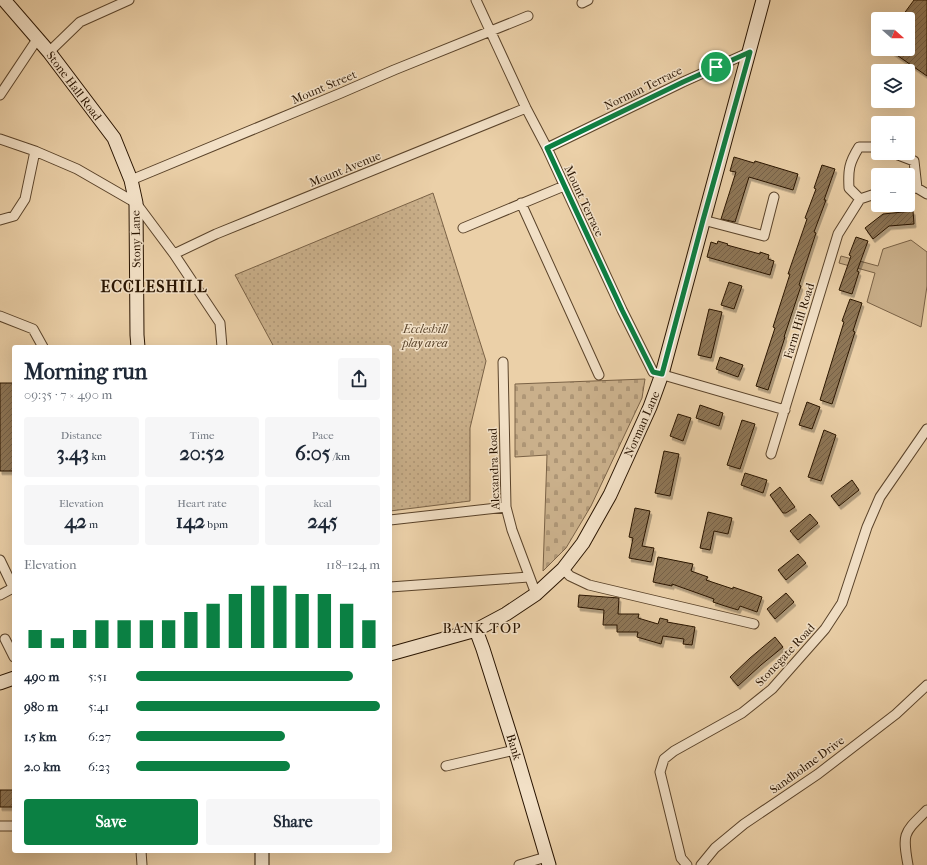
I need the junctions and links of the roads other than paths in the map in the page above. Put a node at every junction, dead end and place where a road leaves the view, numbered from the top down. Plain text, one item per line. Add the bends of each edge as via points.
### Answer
1 (4, 0) edge
2 (129, 0) edge
3 (476, 0) edge
4 (763, 0) edge
5 (528, 16) dead end
6 (492, 31) junction
7 (38, 38) junction
8 (49, 52) junction
9 (750, 52) junction
10 (0, 95) edge
11 (526, 108) junction
12 (0, 139) edge
13 (871, 147) edge
14 (547, 148) junction
15 (35, 151) junction
16 (131, 180) junction
17 (564, 186) junction
18 (915, 189) edge
19 (927, 194) edge
20 (871, 195) edge
21 (774, 197) dead end
22 (860, 199) junction
23 (136, 203) junction
24 (521, 203) junction
25 (0, 220) edge
26 (703, 220) junction
27 (463, 228) dead end
28 (174, 254) junction
29 (0, 316) edge
30 (42, 345) edge
31 (138, 345) edge
32 (222, 345) edge
33 (503, 362) dead end
34 (662, 374) junction
35 (599, 375) dead end
36 (785, 410) junction
37 (927, 429) edge
38 (771, 454) dead end
39 (506, 507) junction
40 (392, 520) edge
41 (0, 560) edge
42 (563, 569) junction
43 (529, 577) junction
44 (12, 584) edge
45 (392, 587) edge
46 (12, 589) edge
47 (536, 594) junction
48 (0, 595) edge
49 (754, 624) dead end
50 (476, 630) junction
51 (5, 639) dead end
52 (12, 653) edge
53 (392, 653) edge
54 (12, 679) edge
55 (0, 683) edge
56 (927, 685) edge
57 (515, 750) junction
58 (446, 766) dead end
59 (927, 810) edge
60 (0, 826) edge
61 (12, 826) edge
62 (141, 853) edge
63 (262, 853) edge
64 (547, 861) edge
65 (142, 865) edge
66 (262, 865) edge
67 (519, 865) edge
68 (687, 865) edge
69 (701, 865) edge
70 (908, 865) edge

1 - 7 street, Stone Hall Road
2 - 8 street via 80,22
3 - 6 street, Mount Terrace
4 - 9 street, Norman Lane
5 - 6 street, Mount Street
6 - 11 street, Mount Terrace
6 - 16 street, Mount Street
7 - 8 street, Stone Hall Road
7 - 10 street
8 - 16 street, Stone Hall Road via 114,138
9 - 14 street, Norman Terrace
9 - 26 street, Norman Lane
11 - 14 street, Mount Terrace
11 - 28 street, Mount Avenue via 216,234
12 - 15 street
13 - 22 street via 859,147 848,171 849,188
14 - 17 street, Mount Terrace
15 - 23 street via 77,169
15 - 25 street via 25,199 14,216
16 - 23 street, Stony Lane
17 - 24 street
17 - 34 street, Mount Terrace via 653,372
18 - 19 street
20 - 22 street
21 - 26 street via 764,236
22 - 36 street, Farm Hill Road via 838,234
23 - 28 street
23 - 31 street, Stony Lane
24 - 27 street
24 - 35 street
26 - 34 street, Norman Lane
28 - 32 street via 220,323
29 - 30 street via 33,329
33 - 39 street, Alexandra Road
34 - 36 street
34 - 42 street, Norman Lane via 610,495 583,543
36 - 38 street, Farm Hill Road
37 - 68 street, Stonegate Road via 880,497 867,526 842,602 825,629 772,690 742,713 664,759 660,772 681,858
39 - 40 street
39 - 43 street, Alexandra Road
41 - 44 street
42 - 47 street, Norman Lane
42 - 49 street via 570,576 589,584
43 - 45 street
43 - 47 street, Alexandra Road
46 - 48 street
47 - 50 street, Norman Lane
50 - 53 street, Norman Lane
50 - 57 street, Bank
51 - 52 street
54 - 55 street
56 - 69 street, Sandholme Drive via 896,714 818,774 744,824 715,848
57 - 58 street
57 - 64 street, Bank
59 - 70 street via 906,834 904,844
60 - 61 street
62 - 65 street
63 - 66 street
64 - 67 street

